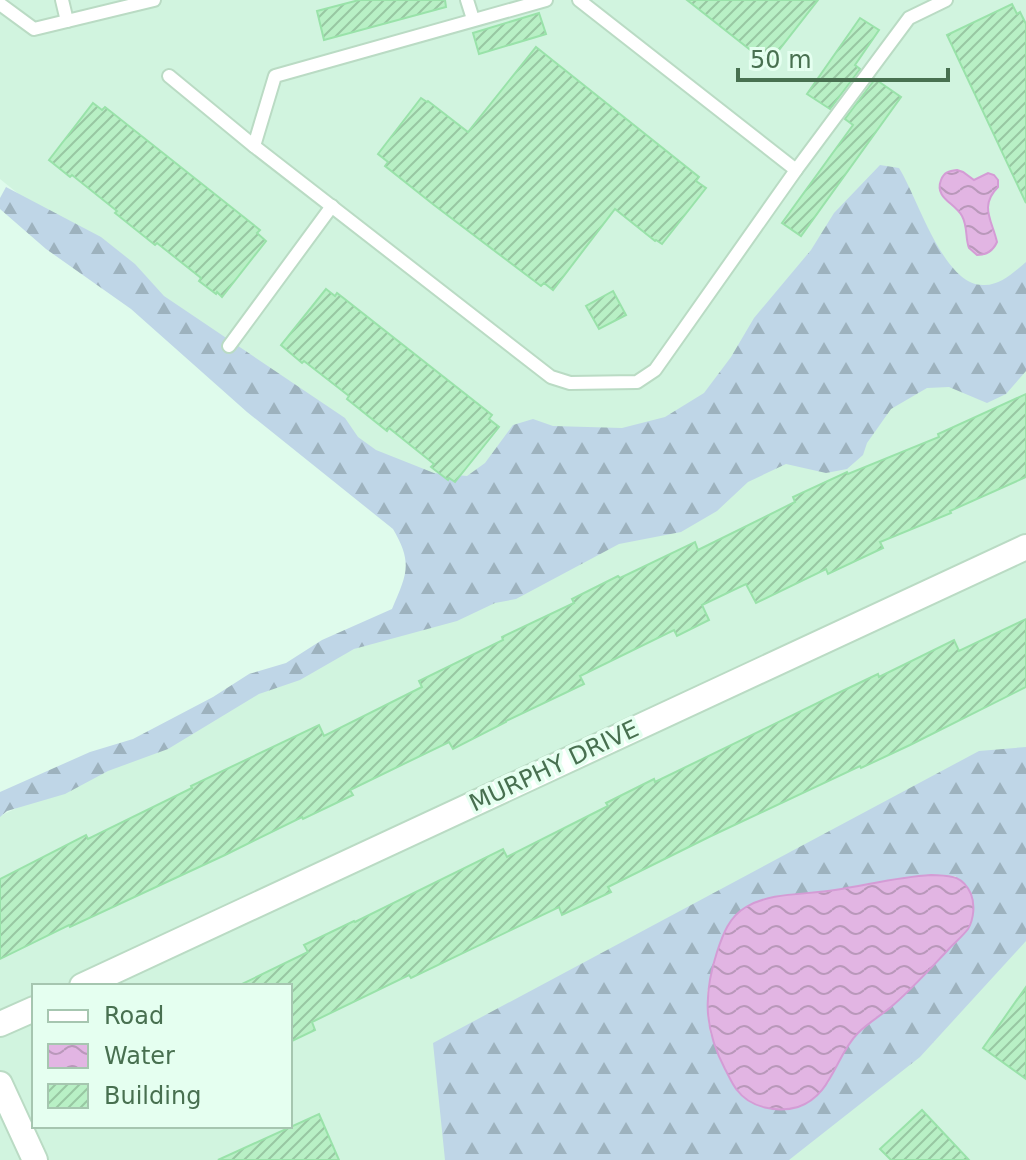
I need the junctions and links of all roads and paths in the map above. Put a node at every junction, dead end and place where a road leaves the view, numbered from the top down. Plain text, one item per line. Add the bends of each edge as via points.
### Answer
1 (62, 0) edge
2 (154, 0) edge
3 (467, 0) edge
4 (546, 0) edge
5 (579, 0) edge
6 (946, 0) edge
7 (0, 4) edge
8 (473, 19) junction
9 (67, 21) junction
10 (169, 76) dead end
11 (254, 146) junction
12 (796, 170) junction
13 (332, 206) junction
14 (229, 346) dead end
15 (1026, 547) edge
16 (86, 984) edge
17 (32, 1010) edge
18 (0, 1024) edge
19 (0, 1084) edge
20 (35, 1160) edge

1 - 9 lane
2 - 9 lane
3 - 8 lane
4 - 8 lane
5 - 12 lane
6 - 12 lane via 909,18
7 - 9 lane via 34,29
8 - 11 lane via 275,76
10 - 11 lane
11 - 13 lane
12 - 13 lane via 655,370 637,382 570,383 551,377
13 - 14 lane
15 - 16 street, MURPHY DRIVE
17 - 18 street
19 - 20 street

